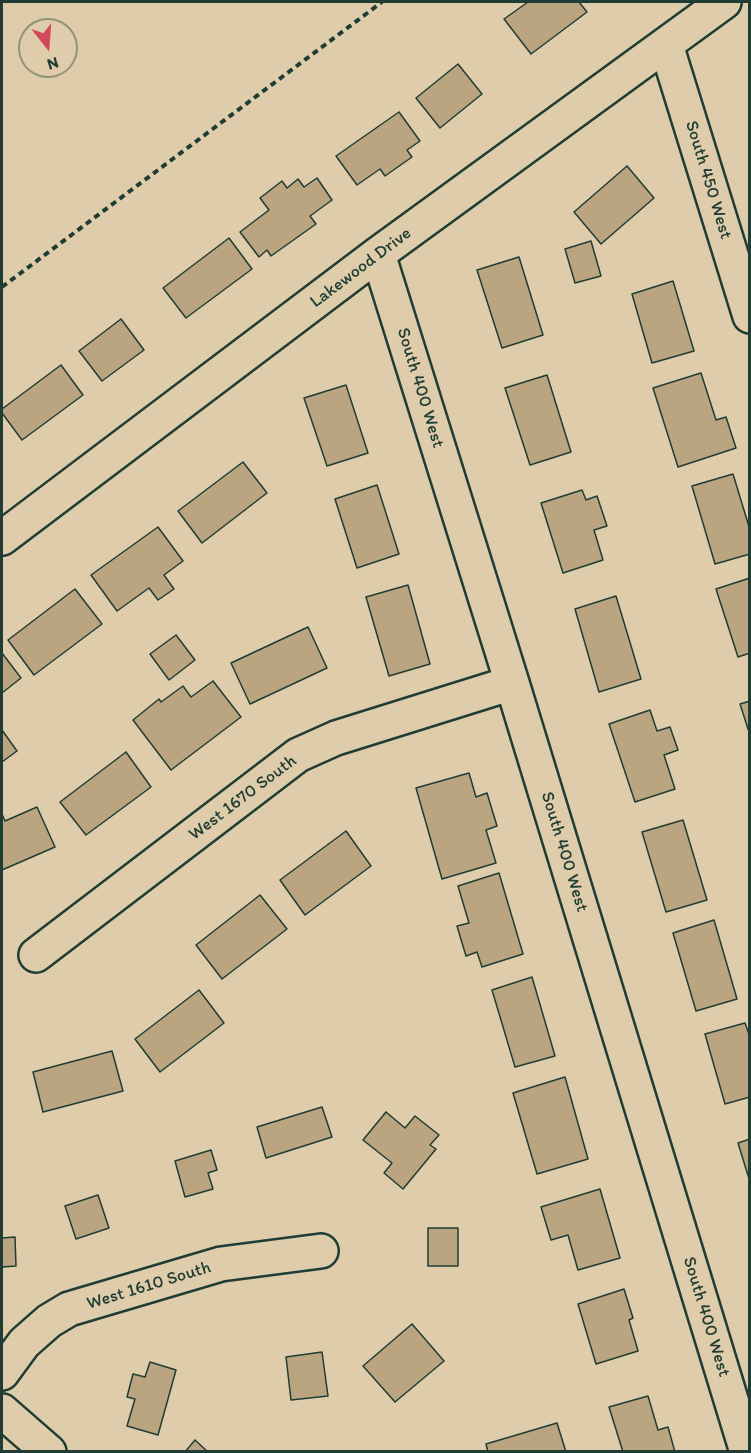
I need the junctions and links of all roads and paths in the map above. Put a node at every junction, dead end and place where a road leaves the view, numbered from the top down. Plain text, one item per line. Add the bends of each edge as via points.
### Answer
1 (382, 2) edge
2 (724, 2) edge
3 (666, 45) junction
4 (378, 254) junction
5 (2, 287) edge
6 (750, 316) edge
7 (2, 538) edge
8 (512, 683) junction
9 (36, 955) dead end
10 (321, 1251) dead end
11 (2, 1373) edge
12 (2, 1411) edge
13 (49, 1452) edge
14 (747, 1452) edge

1 - 5 path
2 - 3 street, Lakewood Drive
3 - 4 street, Lakewood Drive
3 - 6 street, South 450 West
4 - 7 street, Lakewood Drive
4 - 8 street, South 400 West
8 - 9 street, West 1670 South via 336,738 298,755
8 - 14 street, South 400 West
10 - 11 street, West 1610 South via 221,1264 69,1309 24,1343
12 - 13 street

